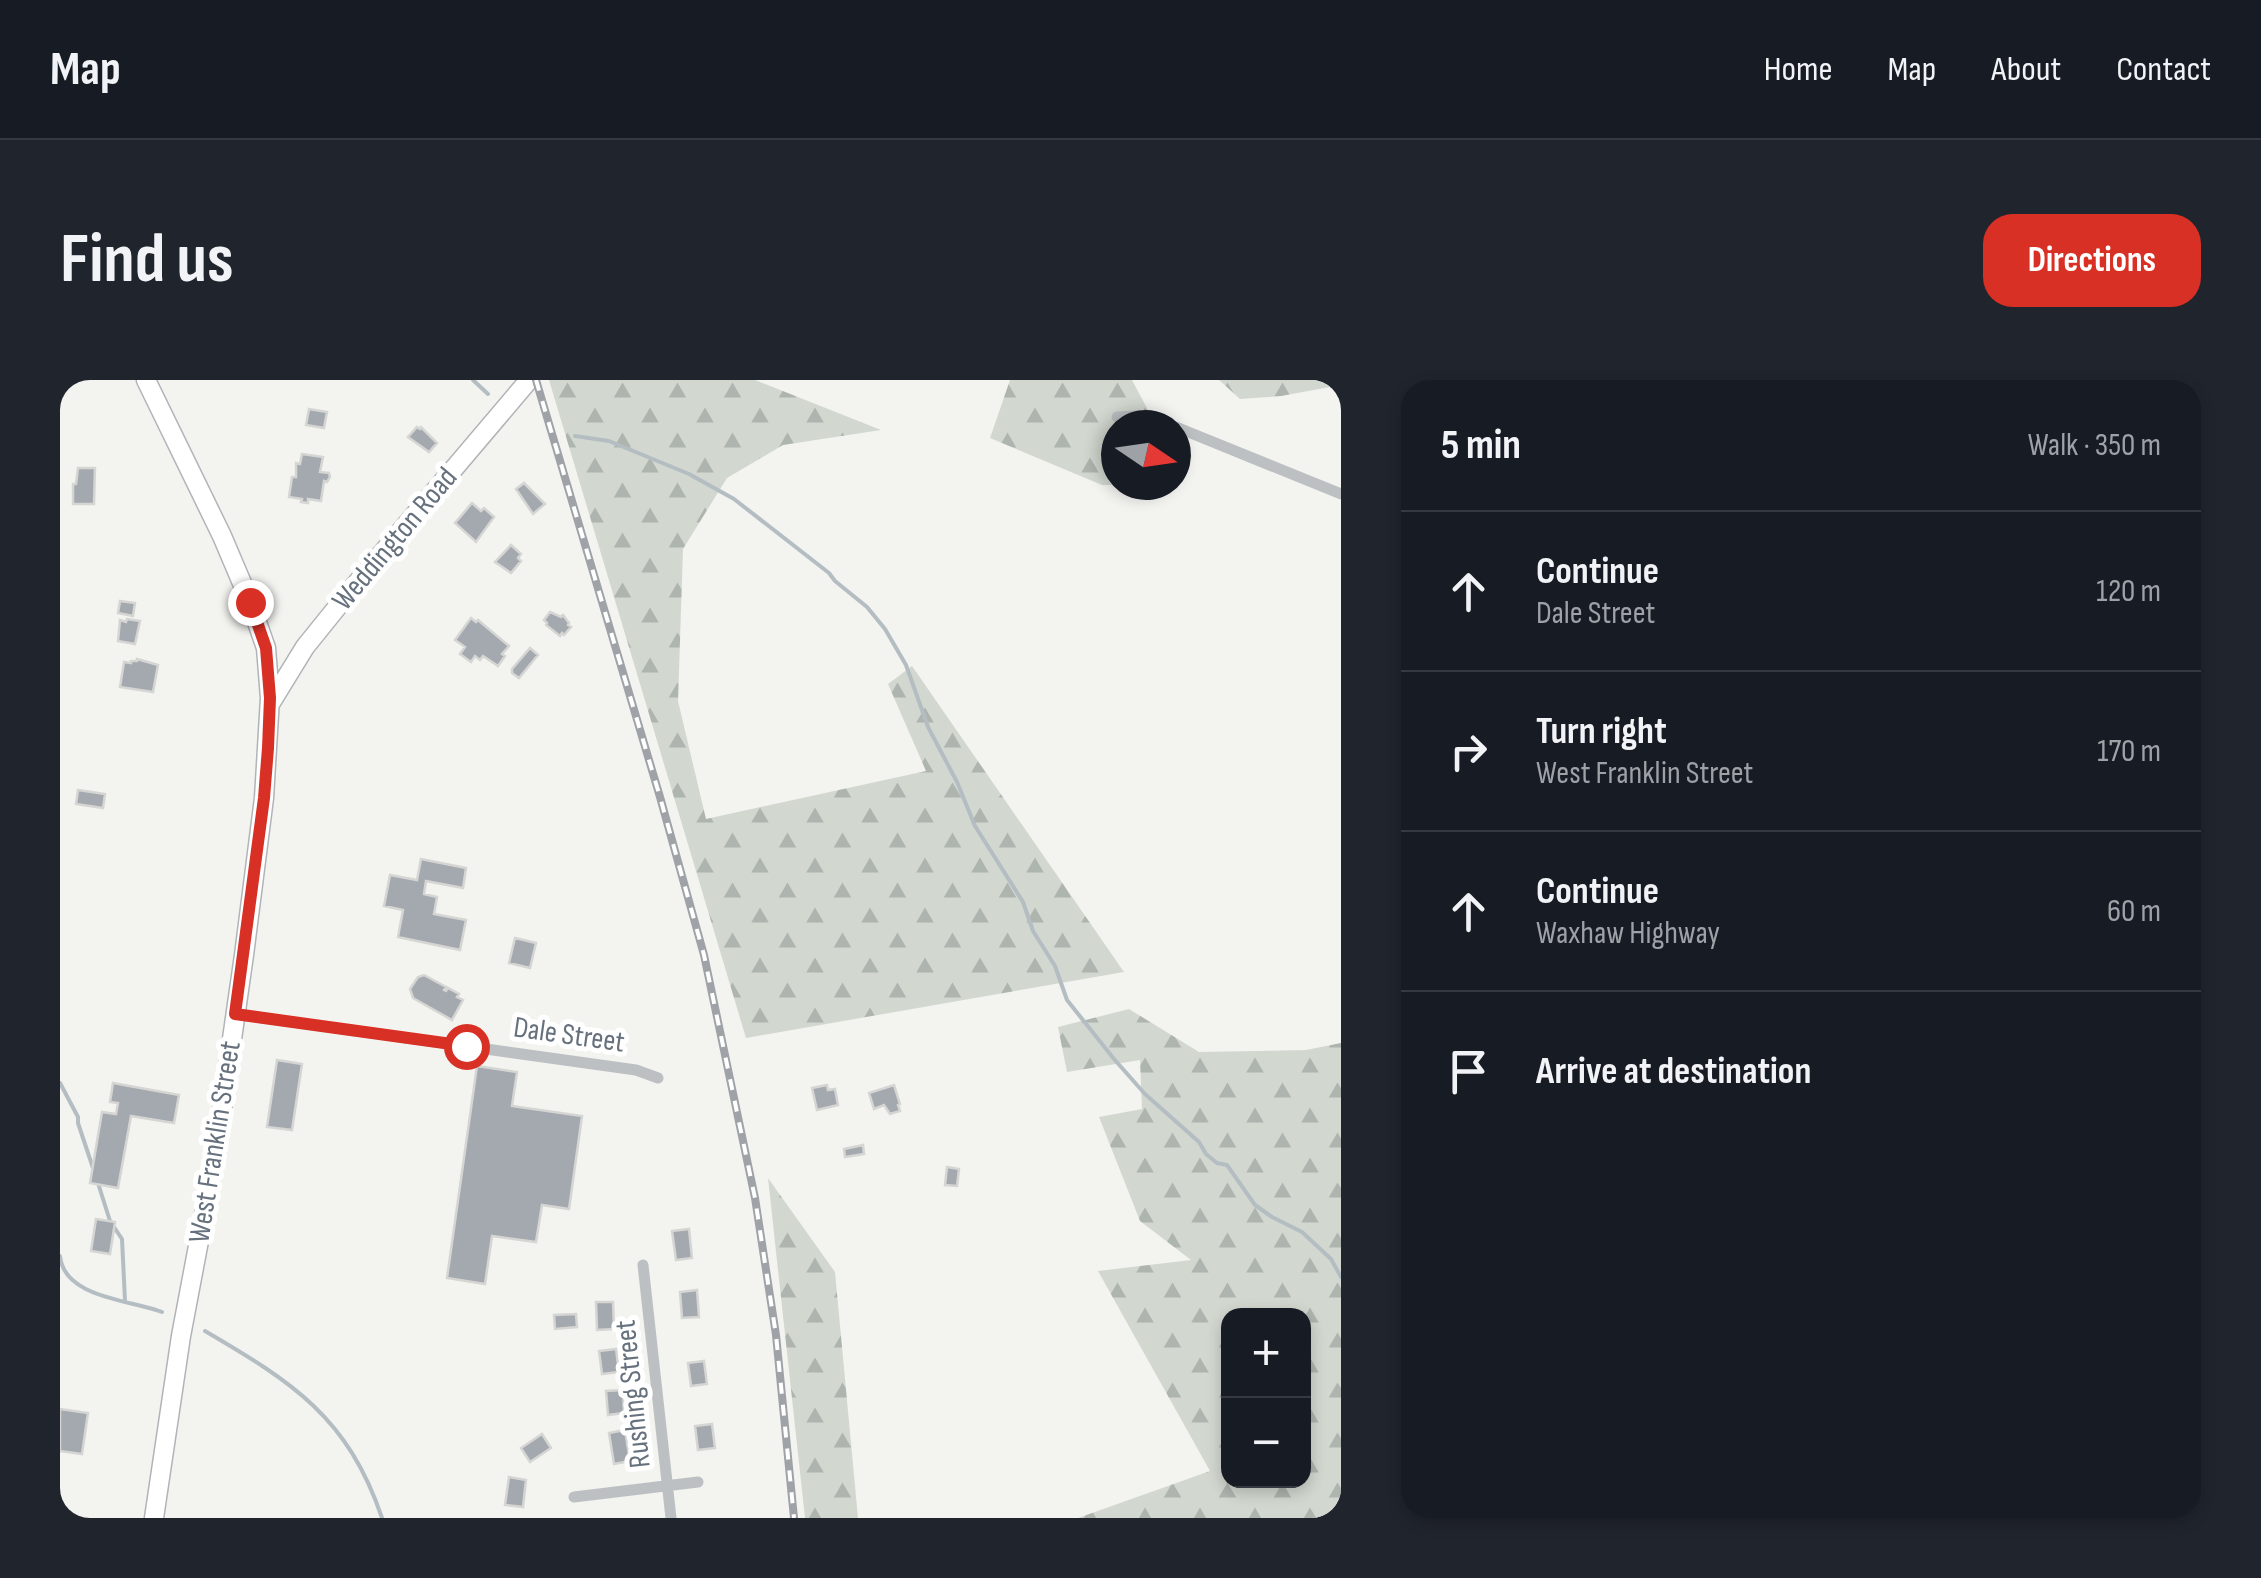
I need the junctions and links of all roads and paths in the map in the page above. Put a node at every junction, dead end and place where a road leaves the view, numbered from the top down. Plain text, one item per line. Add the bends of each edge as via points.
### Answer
1 (146, 380) edge
2 (529, 380) edge
3 (1191, 433) edge
4 (1341, 494) edge
5 (270, 704) junction
6 (235, 1014) junction
7 (658, 1078) dead end
8 (643, 1265) dead end
9 (698, 1482) dead end
10 (668, 1486) junction
11 (574, 1497) dead end
12 (154, 1518) edge
13 (671, 1518) edge

1 - 5 main road, West Franklin Street via 250,602 266,648
2 - 5 main road, Weddington Road via 350,590
3 - 4 street
5 - 6 main road, West Franklin Street
6 - 7 street, Dale Street
6 - 12 main road, West Franklin Street
8 - 10 street, Rushing Street
9 - 10 street
10 - 11 street
10 - 13 street, Rushing Street

